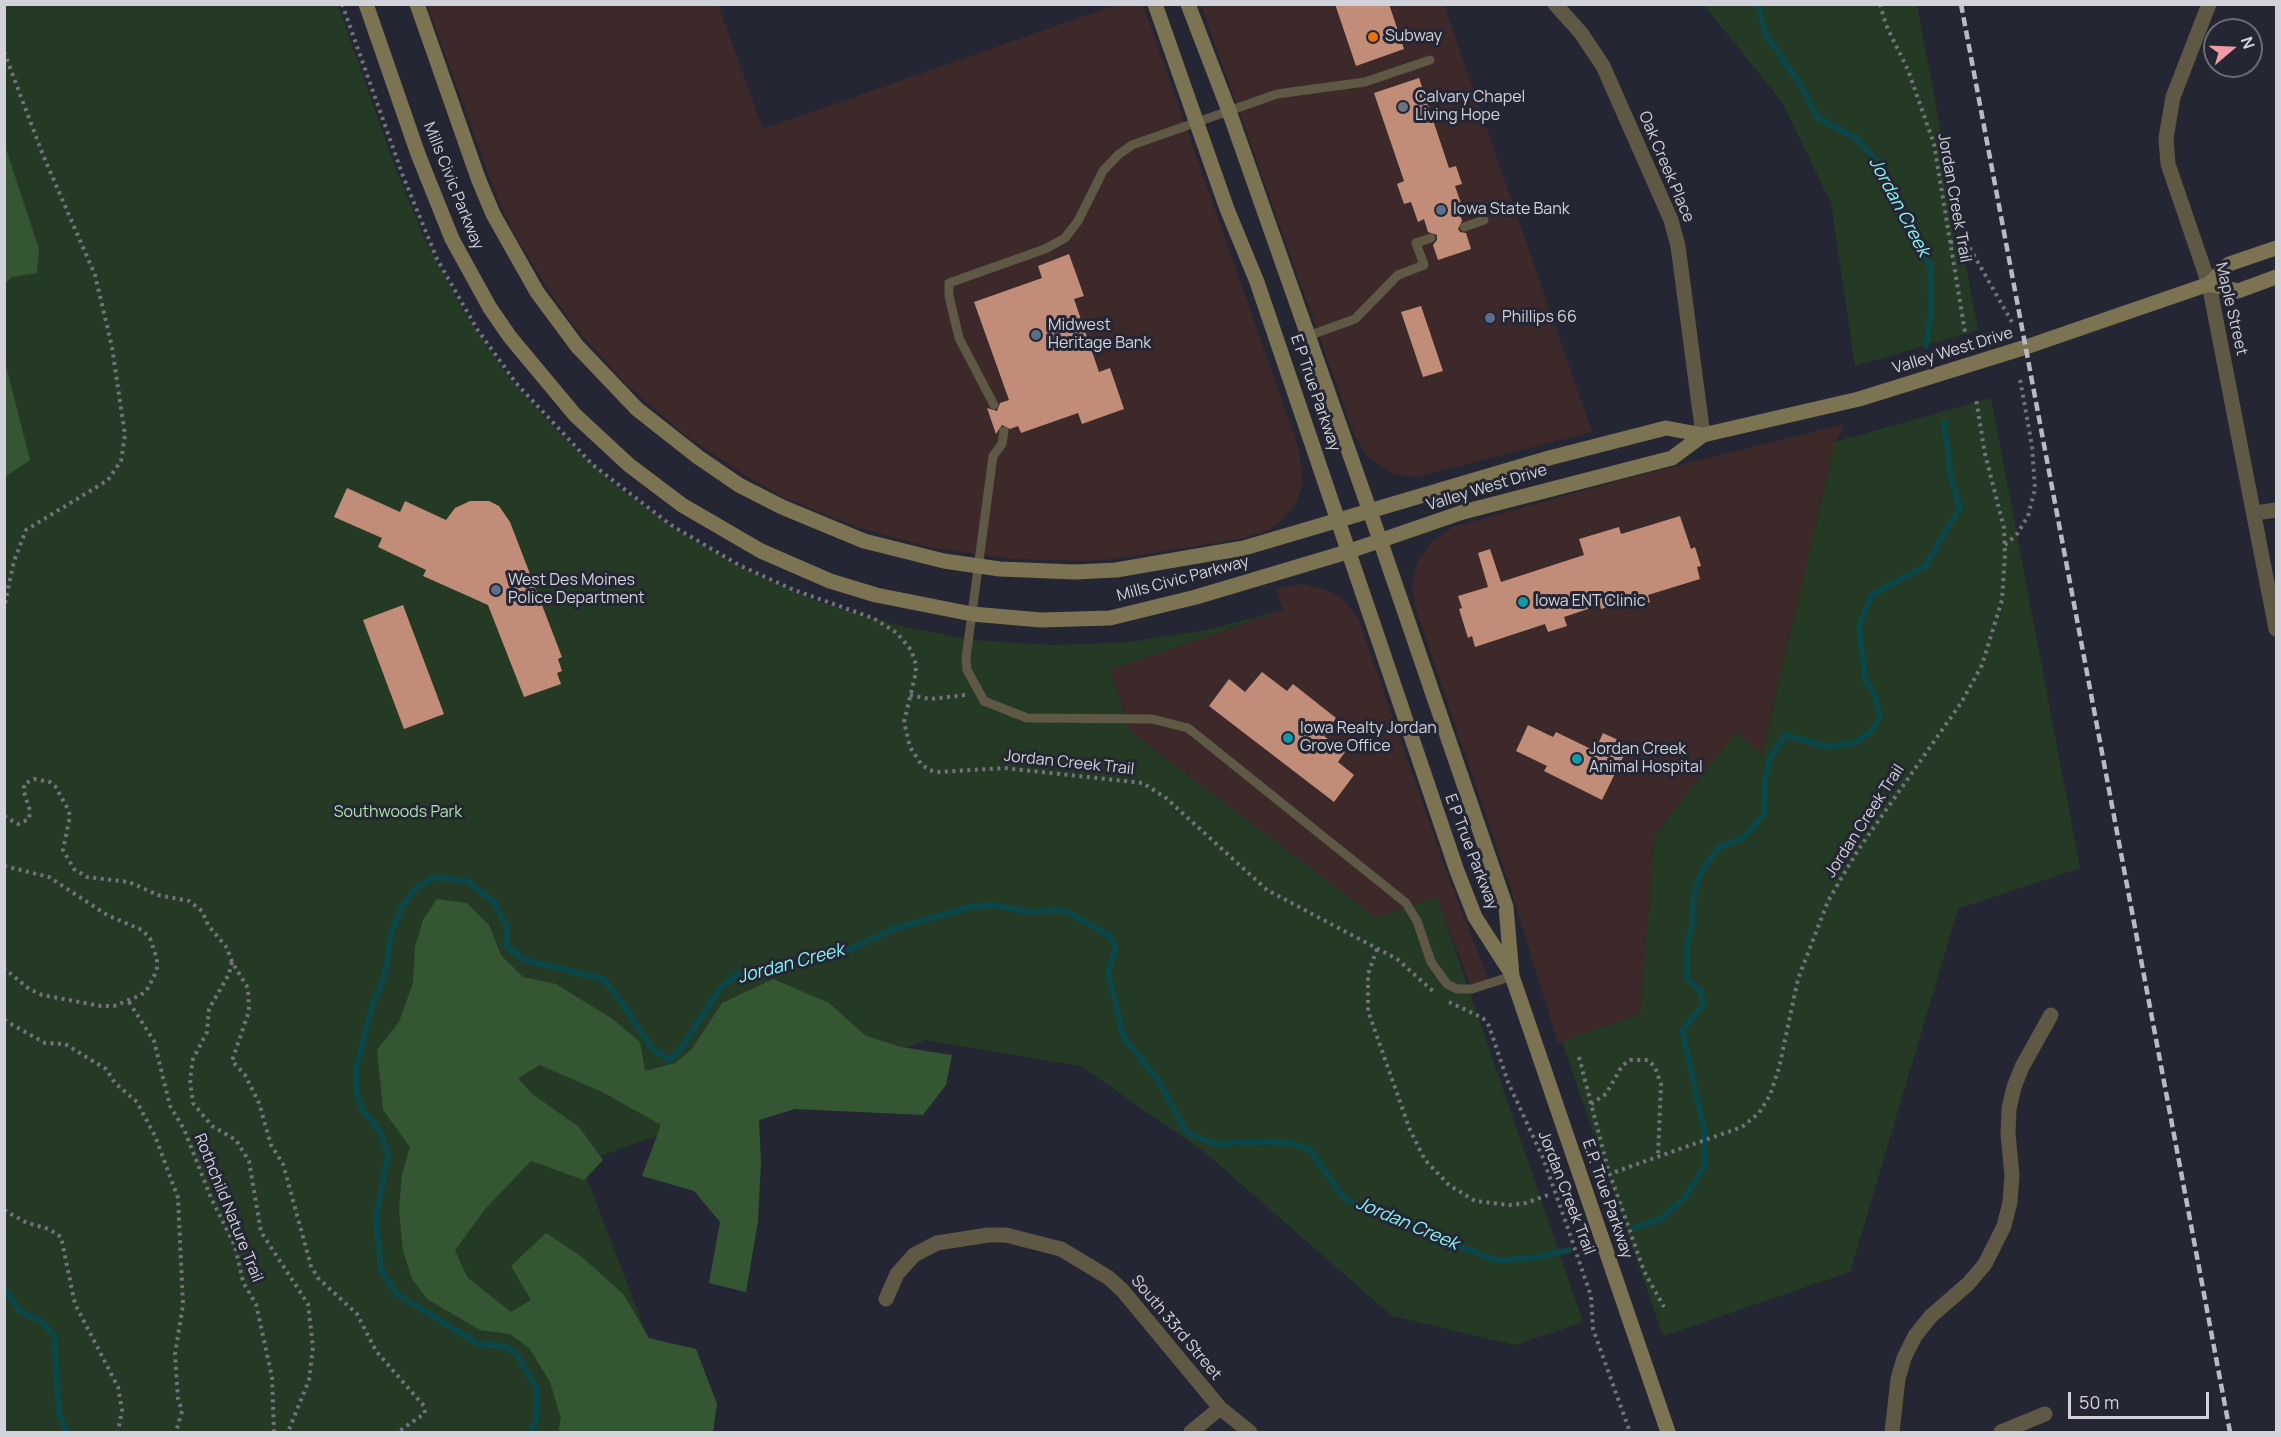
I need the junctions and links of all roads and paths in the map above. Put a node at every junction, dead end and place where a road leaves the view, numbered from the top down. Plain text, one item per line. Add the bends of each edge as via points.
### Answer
1 (342, 4) edge
2 (366, 4) edge
3 (417, 4) edge
4 (1155, 4) edge
5 (1188, 4) edge
6 (1555, 4) edge
7 (1880, 4) edge
8 (2209, 4) edge
9 (4, 52) edge
10 (1430, 60) dead end
11 (1229, 111) junction
12 (1196, 122) junction
13 (1484, 220) dead end
14 (1464, 227) dead end
15 (1431, 238) dead end
16 (1950, 242) junction
17 (2277, 248) edge
18 (2277, 277) edge
19 (2210, 284) junction
20 (2013, 324) dead end
21 (1965, 332) dead end
22 (1308, 336) junction
23 (2020, 379) dead end
24 (1976, 399) dead end
25 (994, 405) dead end
26 (1004, 431) dead end
27 (1703, 435) junction
28 (2277, 510) edge
29 (1370, 513) junction
30 (2255, 513) junction
31 (1340, 521) junction
32 (1380, 540) junction
33 (2005, 546) junction
34 (1347, 552) junction
35 (976, 566) junction
36 (4, 608) edge
37 (972, 614) junction
38 (2277, 629) edge
39 (979, 693) junction
40 (910, 695) junction
41 (4, 816) edge
42 (4, 866) edge
43 (1377, 949) junction
44 (232, 963) junction
45 (4, 968) edge
46 (1512, 976) junction
47 (1438, 996) dead end
48 (1447, 1001) dead end
49 (129, 1002) junction
50 (2050, 1015) dead end
51 (4, 1020) edge
52 (1579, 1057) dead end
53 (1591, 1104) junction
54 (1658, 1156) junction
55 (1615, 1172) dead end
56 (1551, 1194) dead end
57 (4, 1210) edge
58 (886, 1299) dead end
59 (1664, 1306) dead end
60 (1220, 1408) junction
61 (2045, 1414) dead end
62 (118, 1432) edge
63 (176, 1432) edge
64 (274, 1432) edge
65 (288, 1432) edge
66 (398, 1432) edge
67 (1191, 1432) edge
68 (1250, 1432) edge
69 (1630, 1432) edge
70 (1668, 1432) edge
71 (1892, 1432) edge
72 (2001, 1432) edge

1 - 40 path, Jordan Creek Trail via 403,176 438,259 477,329 516,384 614,483 679,530 760,575 873,618 896,632 915,661
2 - 37 main road, Mills Civic Parkway via 452,239 503,327 574,415 681,505 761,551 876,595
3 - 35 main road, Mills Civic Parkway via 478,178 510,248 550,310 609,382 698,457 739,485 782,507 864,542
4 - 12 main road, E P True Parkway
5 - 11 main road, E P True Parkway
6 - 27 street, Oak Creek Place via 1603,66 1671,220 1678,246
7 - 16 path, Jordan Creek Trail via 1932,134
8 - 19 street, Maple Street via 2173,97 2166,138 2168,164
9 - 36 path via 95,275 112,347 125,435 121,461 108,480 26,531 14,561
10 - 11 lane via 1365,82 1277,94
11 - 12 lane
11 - 22 main road, E P True Parkway
12 - 25 lane via 1118,155 1103,171 1065,238 1045,249 949,283 959,338
12 - 31 main road, E P True Parkway via 1257,282
13 - 14 lane
15 - 22 lane via 1416,243 1424,265 1398,275 1355,319
16 - 20 path via 1967,243
16 - 21 path, Jordan Creek Trail
17 - 19 main road, Valley West Drive via 2229,264
18 - 19 main road via 2238,291
19 - 27 main road, Valley West Drive via 1859,399
19 - 30 street, Maple Street
22 - 29 main road, E P True Parkway
23 - 33 path via 2035,489 2028,516
24 - 33 path, Jordan Creek Trail
26 - 35 lane via 1002,444 993,456
27 - 29 main road, Valley West Drive via 1666,428 1549,458
27 - 32 main road, Valley West Drive via 1672,458 1463,512
28 - 30 street
29 - 31 main road, Valley West Drive
29 - 32 main road, E P True Parkway
30 - 38 street, Maple Street
31 - 34 main road, E P True Parkway
31 - 35 main road, Mills Civic Parkway via 1244,548 1116,570 1033,572
32 - 34 main road, Valley West Drive
32 - 46 main road, E P True Parkway via 1506,907
33 - 54 path, Jordan Creek Trail via 2002,600 1982,665 1961,703 1838,882 1816,926 1798,979 1770,1095 1752,1121
34 - 37 main road, Mills Civic Parkway via 1110,618 1041,620
34 - 46 main road, E P True Parkway via 1457,871 1475,916
35 - 37 lane
37 - 39 lane via 967,670
39 - 40 path via 930,699
39 - 46 lane via 991,705 1018,717 1152,719 1188,728 1406,903 1417,921 1431,962 1447,984 1472,989
40 - 43 path, Jordan Creek Trail via 904,722 909,741 921,764 929,770 1004,768 1143,783 1166,798 1267,890
41 - 44 path via 18,824 29,819 24,784 34,778 50,782 69,809 63,850 74,869 87,877 129,882 158,895 196,904 227,948
42 - 49 path via 49,877 106,915 128,922 146,934 154,948 157,970 148,988
43 - 47 path, Jordan Creek Trail via 1397,959
43 - 56 path, Jordan Creek Trail via 1368,974 1368,1011 1410,1130 1425,1160 1449,1185 1475,1202 1509,1206
44 - 65 path via 209,1009 207,1032 193,1059 191,1091 200,1114 236,1140 249,1161 261,1232 308,1304 313,1347 309,1380
44 - 66 path via 248,988 249,1011 232,1061 245,1075 259,1103 271,1145 283,1164 311,1266 318,1278 357,1314 376,1350 424,1406 425,1413
45 - 49 path via 42,995 101,1006
46 - 70 main road, E.P. True Parkway
48 - 69 path, Jordan Creek Trail via 1483,1018 1489,1026 1566,1223 1591,1296 1593,1329
49 - 64 path, Rothchild Nature Trail via 154,1041 170,1106 184,1129 235,1246 243,1282 256,1305 272,1377
50 - 71 street via 2013,1087 2008,1109 2012,1175 2004,1226 1985,1264 1915,1335 1898,1379
51 - 63 path via 45,1043 65,1044 106,1069 115,1083 137,1102 155,1136 178,1198 183,1305 175,1354 182,1411
52 - 53 path
53 - 54 path via 1606,1094 1622,1066 1630,1060 1648,1060 1661,1084
53 - 59 path via 1644,1271
54 - 55 path, Jordan Creek Trail
57 - 62 path via 61,1237 75,1304 118,1387 122,1410
58 - 60 street, South 33rd Street via 897,1274 915,1255 937,1243 1006,1235 1061,1248 1123,1291
60 - 67 street
60 - 68 street, South 33rd Street
61 - 72 street

